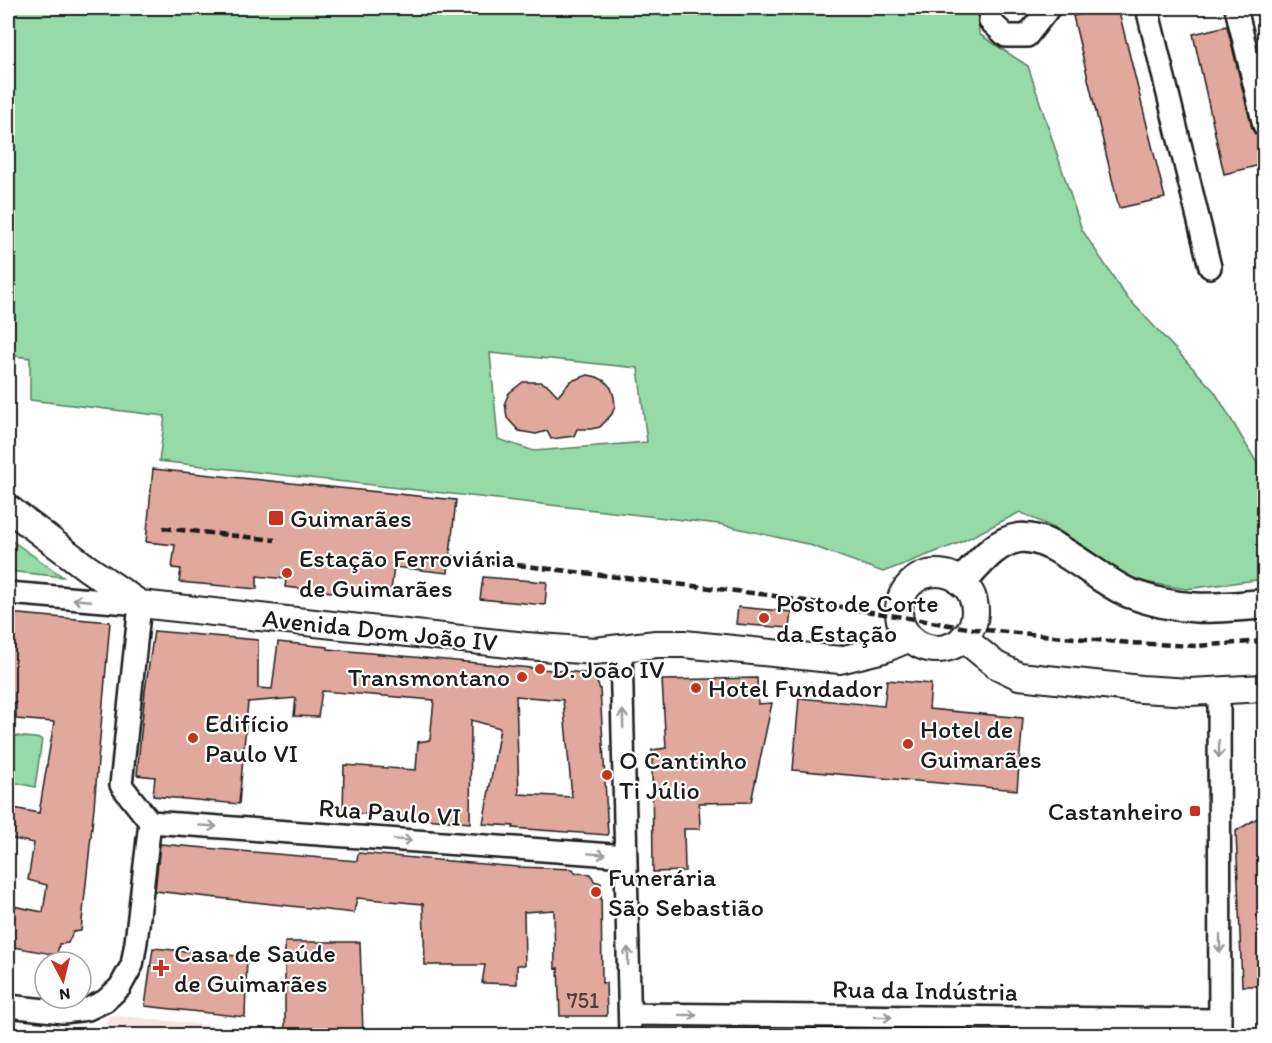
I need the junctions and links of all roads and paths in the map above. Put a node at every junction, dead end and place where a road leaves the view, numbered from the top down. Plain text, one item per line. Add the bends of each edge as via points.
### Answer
1 (992, 8) edge
2 (1049, 8) edge
3 (1147, 8) edge
4 (1236, 8) edge
5 (1264, 125) edge
6 (1210, 267) dead end
7 (8, 508) edge
8 (962, 582) junction
9 (8, 593) edge
10 (140, 604) junction
11 (1264, 604) edge
12 (910, 638) junction
13 (963, 639) junction
14 (621, 649) junction
15 (1264, 688) edge
16 (1219, 690) junction
17 (150, 822) junction
18 (626, 856) junction
19 (8, 1006) edge
20 (630, 1025) edge
21 (1220, 1028) edge

1 - 2 street via 990,21 1006,36 1027,36
3 - 6 street
4 - 5 street
7 - 10 street, Avenida Dom João IV
8 - 11 main road via 999,546 1019,538 1044,542 1127,592 1178,607 1219,609
8 - 12 street via 940,573 925,575 908,586 899,612
8 - 13 street via 975,605 974,620
10 -> 9 street, Avenida Dom João IV
10 - 14 street, Avenida Dom João IV via 526,646
10 - 17 street via 122,785
12 - 13 street via 936,649
12 - 14 street, Avenida Dom João IV via 884,650 840,660 684,644
13 - 16 street via 996,665 1019,676 1141,689
18 -> 14 street
15 - 16 street
16 -> 21 street
17 -> 18 street, Rua Paulo VI
17 - 19 street via 132,965 120,987 105,1001 88,1009 63,1012
20 -> 18 street
20 -> 21 street, Rua da Indústria

